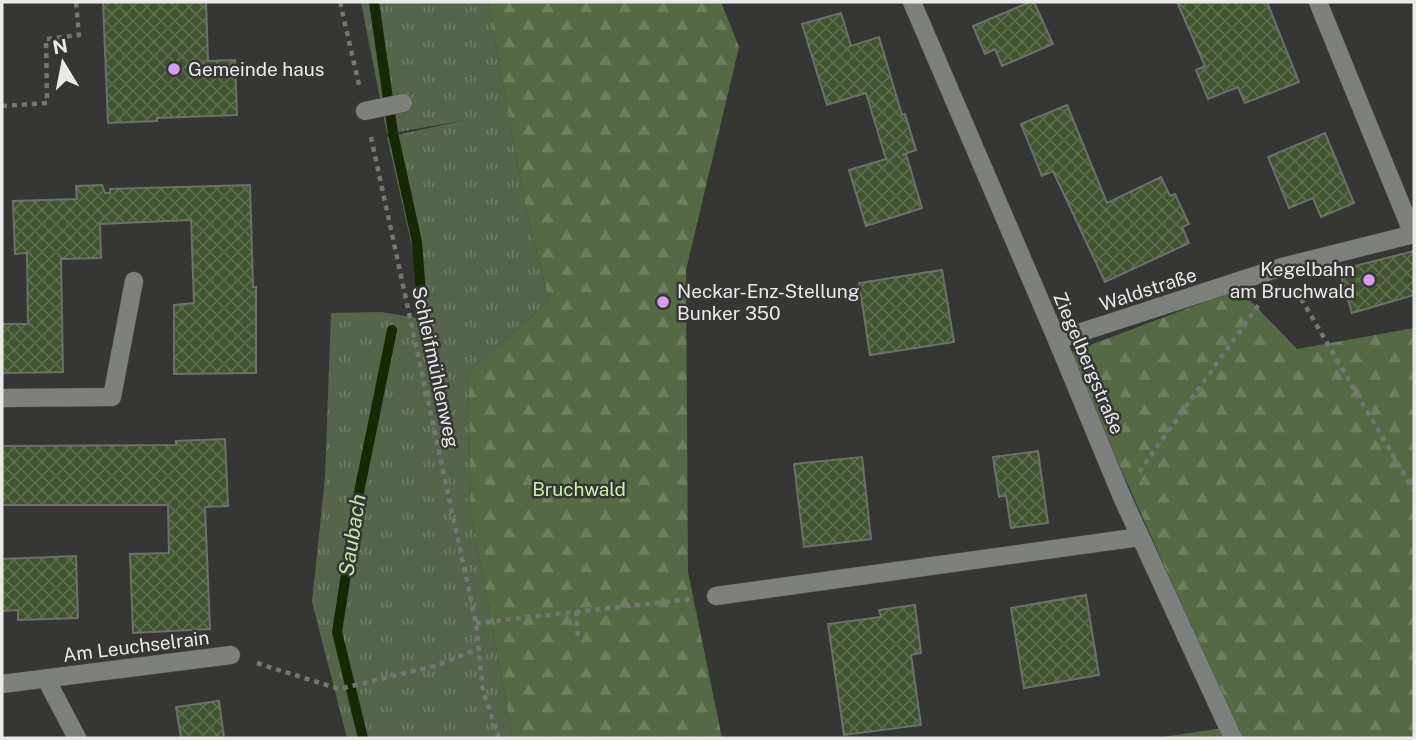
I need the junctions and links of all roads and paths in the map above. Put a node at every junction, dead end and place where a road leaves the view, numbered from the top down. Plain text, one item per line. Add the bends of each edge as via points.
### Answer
1 (76, 2) edge
2 (340, 2) edge
3 (912, 2) edge
4 (1318, 2) edge
5 (393, 105) dead end
6 (2, 106) edge
7 (365, 111) junction
8 (1413, 234) edge
9 (1282, 267) junction
10 (134, 281) dead end
11 (1057, 340) junction
12 (2, 398) edge
13 (1414, 491) edge
14 (1122, 497) junction
15 (1140, 537) junction
16 (716, 596) joint
17 (576, 611) junction
18 (476, 623) junction
19 (578, 636) dead end
20 (480, 649) junction
21 (231, 655) joint
22 (46, 679) junction
23 (2, 684) edge
24 (77, 738) edge
25 (499, 738) edge
26 (1233, 738) edge

1 - 6 path via 79,35 46,38 47,103
2 - 7 path, Schleifmühlenweg
3 - 11 street, Ziegelbergstraße
4 - 8 street
5 - 7 street
7 - 18 path, Schleifmühlenweg
8 - 9 street, Waldstraße
9 - 11 street, Waldstraße
9 - 13 path
9 - 14 path
10 - 12 street via 113,397
11 - 14 street, Ziegelbergstraße
14 - 15 street, Ziegelbergstraße
15 - 16 street
15 - 26 street, Ziegelbergstraße
16 - 17 path
17 - 18 path
17 - 19 path
18 - 20 path, Schleifmühlenweg
20 - 21 path via 435,666 340,689
20 - 25 path, Schleifmühlenweg via 483,691
21 - 22 street, Am Leuchselrain
22 - 23 street, Am Leuchselrain
22 - 24 street, Am Leuchselrain

